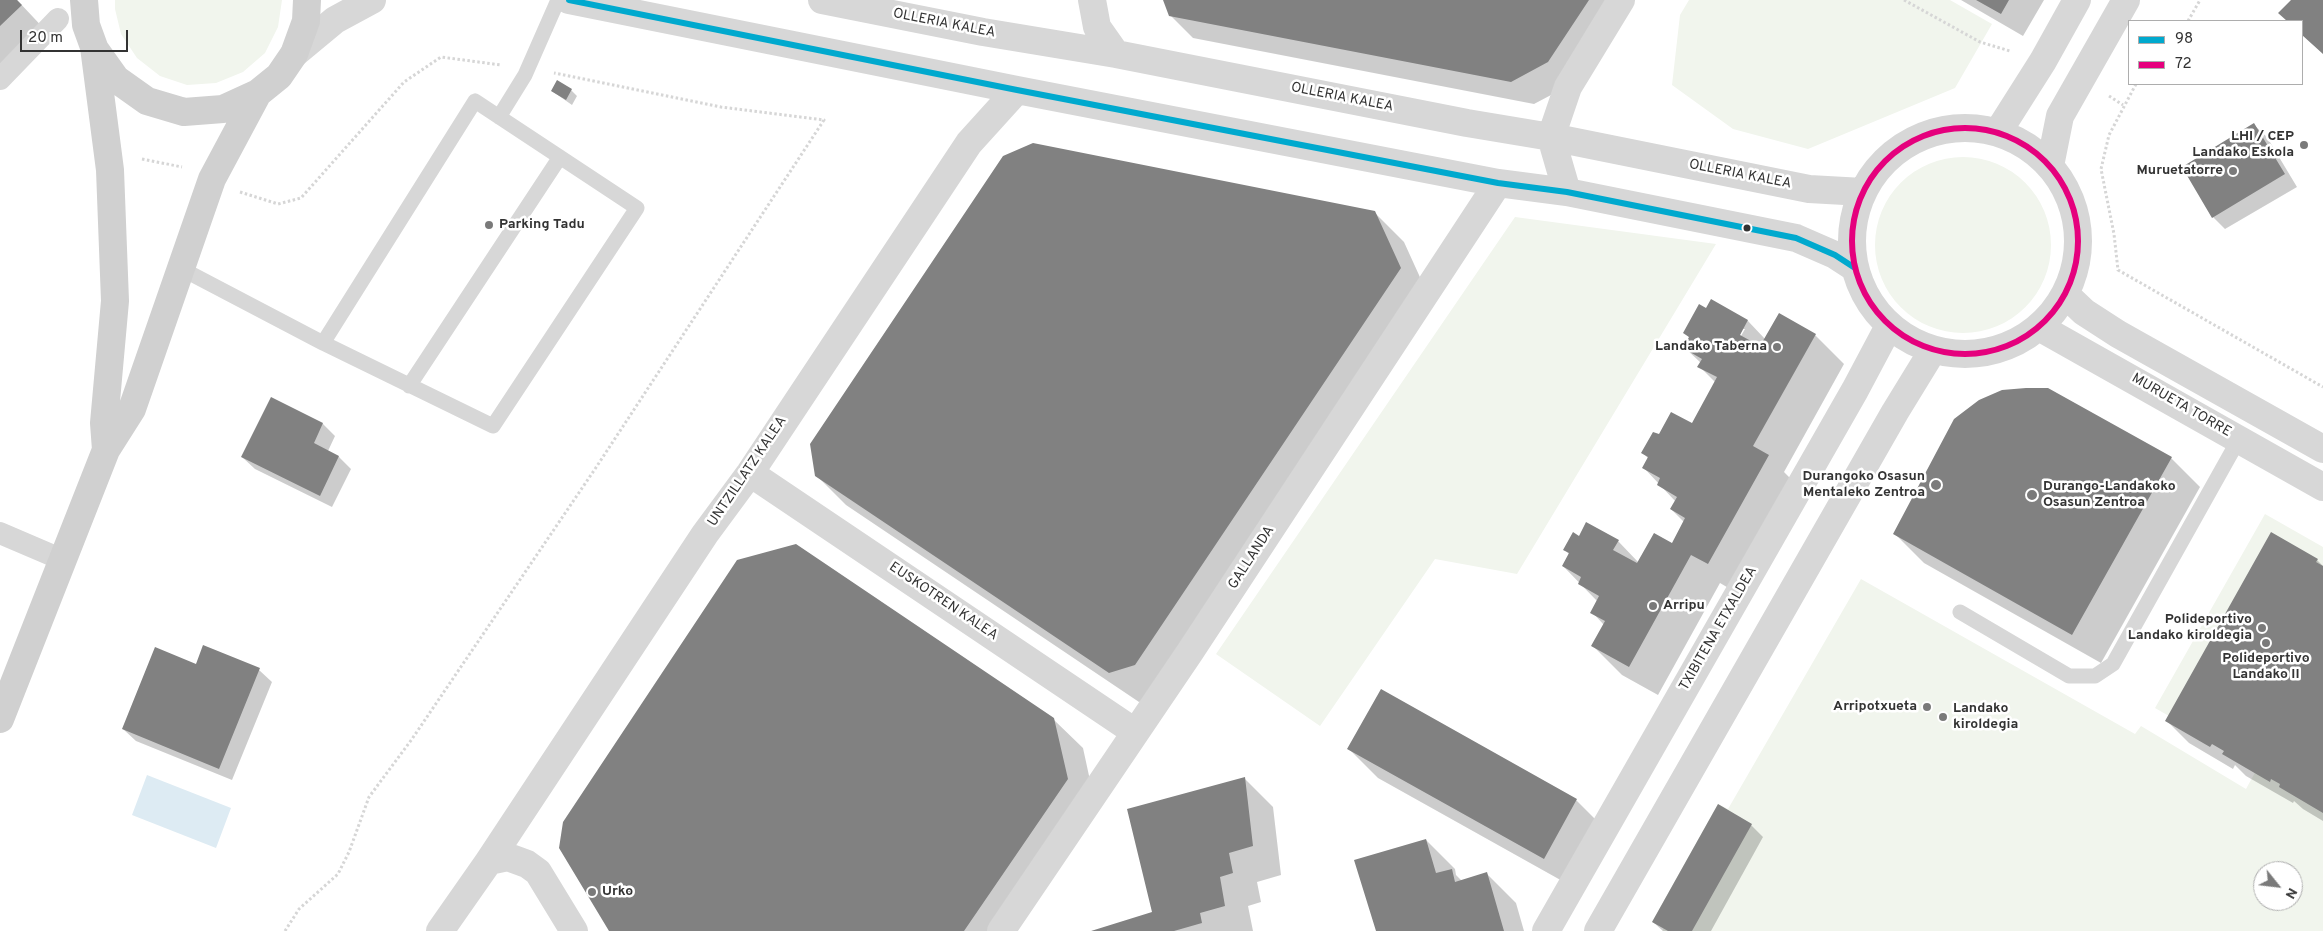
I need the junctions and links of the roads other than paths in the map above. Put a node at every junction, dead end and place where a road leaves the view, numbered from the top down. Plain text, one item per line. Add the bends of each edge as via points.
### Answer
1 (83, 0) edge
2 (306, 0) edge
3 (372, 0) edge
4 (558, 0) edge
5 (569, 0) edge
6 (822, 0) edge
7 (1092, 0) edge
8 (1621, 0) edge
9 (2077, 0) edge
10 (2126, 0) edge
11 (942, 11) edge
12 (58, 19) dead end
13 (94, 47) junction
14 (294, 54) junction
15 (1116, 54) junction
16 (0, 79) edge
17 (1017, 90) junction
18 (258, 93) junction
19 (499, 117) junction
20 (1998, 132) junction
21 (1551, 137) junction
22 (560, 157) junction
23 (2050, 166) junction
24 (1498, 183) junction
25 (1567, 192) junction
26 (1863, 192) junction
27 (180, 268) junction
28 (1855, 268) junction
29 (2065, 294) junction
30 (1889, 326) junction
31 (2039, 326) junction
32 (323, 343) junction
33 (1933, 350) junction
34 (409, 386) junction
35 (2239, 439) junction
36 (2323, 449) edge
37 (106, 450) junction
38 (750, 473) junction
39 (2323, 486) edge
40 (0, 533) edge
41 (63, 560) junction
42 (1960, 612) dead end
43 (0, 719) edge
44 (1135, 732) junction
45 (489, 861) junction
46 (453, 926) edge
47 (574, 931) edge
48 (1001, 931) edge
49 (1546, 931) edge
50 (1598, 931) edge

1 - 13 main road via 86,25
2 - 14 main road via 306,21
3 - 14 street via 335,20
4 - 19 lane via 527,69
5 - 17 street
6 - 11 street, OLLERIA KALEA
7 - 15 street via 1097,27
8 - 21 street via 1568,87
9 - 20 street
10 - 23 street via 2060,116
11 - 15 street, OLLERIA KALEA via 983,32
12 - 16 street
13 - 18 main road via 116,79 131,90 147,101 184,112 223,109
13 - 37 main road via 108,156 115,301 104,423
14 - 18 main road via 279,76
15 - 21 street, OLLERIA KALEA
17 - 24 street
17 - 38 street, UNTZILLATZ KALEA via 969,143
18 - 27 main road via 212,179
19 - 22 lane
19 - 32 lane via 475,101
20 - 23 street via 2026,146
20 - 26 street via 1966,128 1935,132 1905,144 1881,165
21 - 25 street
21 - 26 street, OLLERIA KALEA via 1809,189
22 - 34 lane
22 - 34 lane via 637,208 493,426
23 - 29 street via 2069,195 2077,228 2076,262
24 - 25 street
24 - 44 street, GALLANDA
25 - 28 street via 1796,238 1835,255
26 - 28 street via 1855,216 1852,243
27 - 32 lane
27 - 37 main road via 132,409
28 - 30 street via 1868,300
29 - 31 street
29 - 36 street via 2084,312 2118,334
30 - 33 street
30 - 49 street, TXIBITENA ETXALDEA
31 - 33 street via 2007,346 1970,354
31 - 35 street, MURUETA TORRE
32 - 34 lane
33 - 50 street
35 - 39 street, MURUETA TORRE
35 - 42 lane via 2113,664 2095,676 2069,676
37 - 41 main road
38 - 44 street, EUSKOTREN KALEA
38 - 45 street, UNTZILLATZ KALEA via 705,534
40 - 41 street
41 - 43 main road
44 - 48 street, GALLANDA
45 - 46 street, UNTZILLATZ KALEA
45 - 47 street via 508,857 538,872

